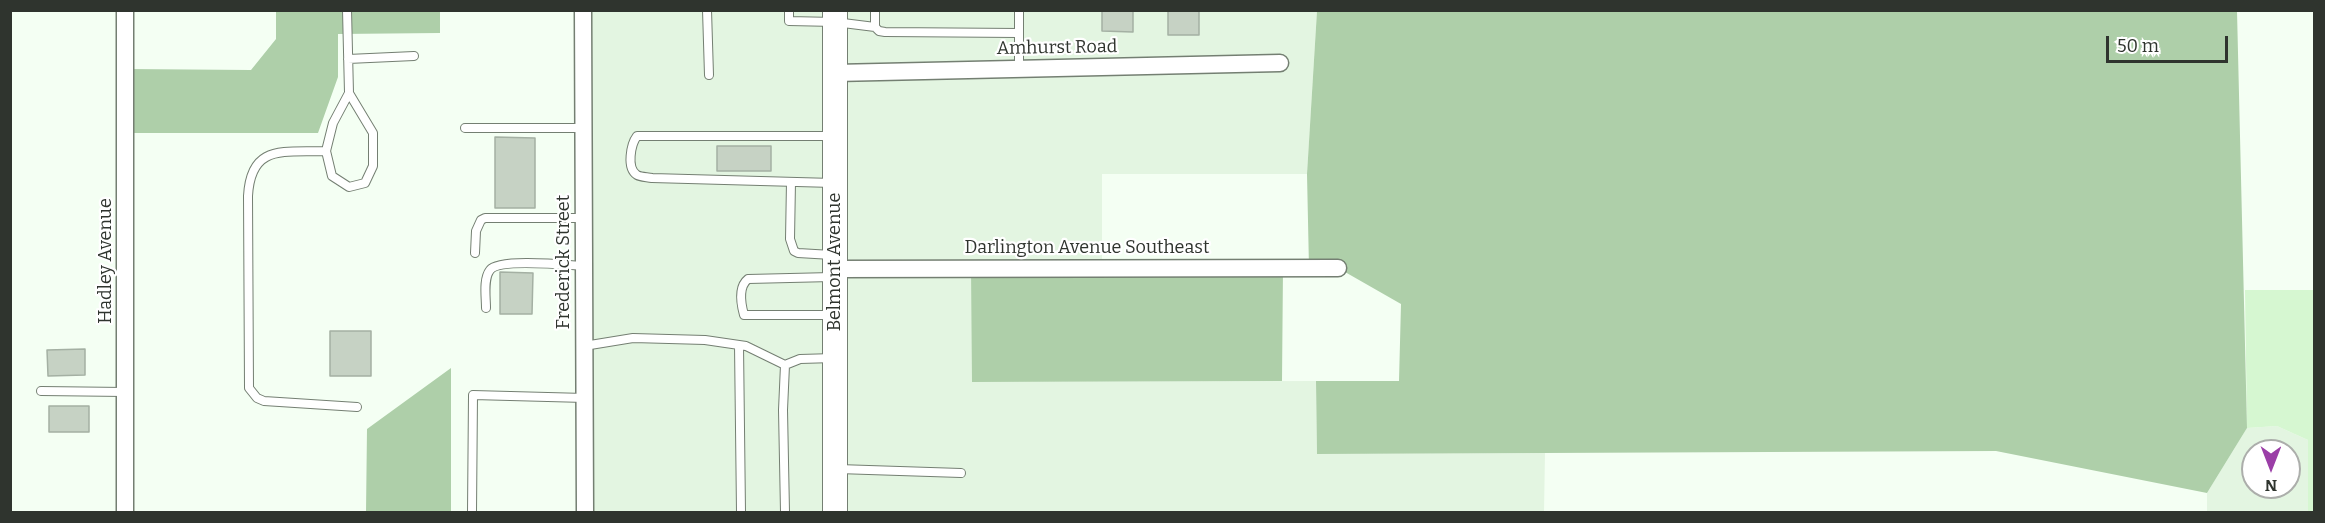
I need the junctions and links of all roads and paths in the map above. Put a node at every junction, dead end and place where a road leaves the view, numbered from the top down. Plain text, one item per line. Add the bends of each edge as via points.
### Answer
1 (125, 10) edge
2 (347, 10) edge
3 (583, 10) edge
4 (707, 10) edge
5 (789, 10) edge
6 (875, 10) edge
7 (1019, 10) edge
8 (835, 16) edge
9 (875, 27) junction
10 (1019, 33) junction
11 (414, 56) dead end
12 (348, 59) junction
13 (1280, 63) dead end
14 (1019, 69) junction
15 (835, 73) junction
16 (708, 75) dead end
17 (349, 93) junction
18 (465, 128) dead end
19 (583, 128) junction
20 (835, 136) junction
21 (326, 151) junction
22 (791, 182) junction
23 (835, 183) junction
24 (584, 218) junction
25 (475, 253) dead end
26 (584, 266) junction
27 (835, 267) junction
28 (1338, 268) dead end
29 (486, 308) dead end
30 (835, 315) junction
31 (739, 345) junction
32 (584, 346) junction
33 (835, 358) junction
34 (786, 365) junction
35 (41, 391) dead end
36 (125, 392) junction
37 (585, 398) junction
38 (357, 407) dead end
39 (835, 469) junction
40 (961, 473) dead end
41 (125, 513) edge
42 (472, 513) edge
43 (585, 513) edge
44 (741, 513) edge
45 (785, 513) edge
46 (835, 513) edge

1 - 36 street, Hadley Avenue
2 - 12 lane
3 - 19 street, Frederick Street
4 - 16 lane
5 - 8 lane via 789,21
6 - 9 lane
7 - 10 lane
8 - 9 lane
8 - 15 main road, Belmont Avenue
9 - 10 lane via 885,32
10 - 14 lane
11 - 12 lane
12 - 17 lane
13 - 14 street, Amhurst Road
14 - 15 street, Amhurst Road
15 - 20 main road, Belmont Avenue
17 - 21 lane via 333,123
17 - 21 lane via 373,133 373,166 365,183 349,187 332,176
18 - 19 lane
19 - 24 street, Frederick Street
20 - 22 lane via 652,135 637,136 632,143 633,170 638,176
20 - 23 main road, Belmont Avenue
21 - 38 lane via 269,154 251,171 249,388 264,401
22 - 23 lane
22 - 27 lane via 790,239 794,251
23 - 27 main road, Belmont Avenue
24 - 25 lane via 485,218 476,231
24 - 26 street, Frederick Street
26 - 29 lane via 494,266 488,273
26 - 32 street, Frederick Street
27 - 28 street, Darlington Avenue Southeast
27 - 30 main road, Belmont Avenue
27 - 30 lane via 748,279 741,291 744,315
30 - 33 main road, Belmont Avenue
31 - 32 lane via 633,338
31 - 34 lane
31 - 44 lane
32 - 37 street, Frederick Street
33 - 34 lane via 800,359
33 - 39 main road, Belmont Avenue
34 - 45 lane
35 - 36 lane
36 - 41 street, Hadley Avenue
37 - 42 lane via 473,395
37 - 43 street, Frederick Street
39 - 40 lane
39 - 46 main road, Belmont Avenue

